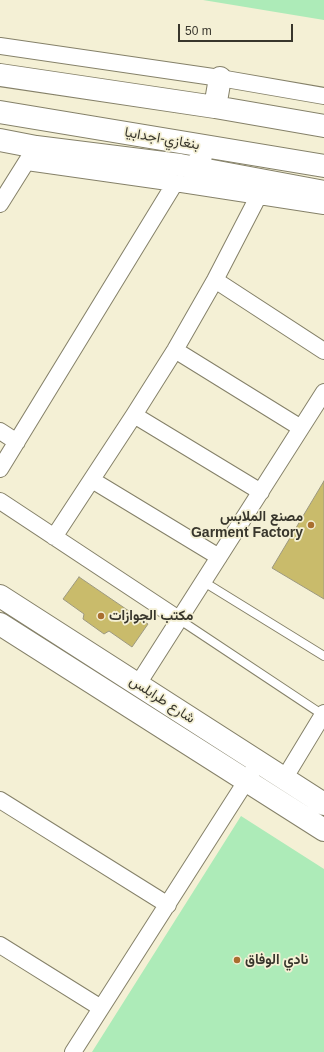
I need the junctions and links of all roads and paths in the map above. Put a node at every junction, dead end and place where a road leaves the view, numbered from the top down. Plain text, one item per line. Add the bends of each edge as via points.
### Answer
1 (0, 46) edge
2 (0, 75) edge
3 (220, 78) junction
4 (324, 96) edge
5 (214, 107) junction
6 (0, 112) edge
7 (324, 126) edge
8 (0, 140) edge
9 (202, 146) junction
10 (32, 154) junction
11 (324, 166) edge
12 (199, 169) junction
13 (175, 183) junction
14 (324, 192) edge
15 (259, 195) junction
16 (0, 204) edge
17 (324, 206) edge
18 (215, 280) junction
19 (175, 350) junction
20 (324, 351) edge
21 (324, 392) edge
22 (134, 415) junction
23 (301, 428) junction
24 (0, 431) edge
25 (17, 442) junction
26 (0, 469) edge
27 (92, 480) junction
28 (260, 492) junction
29 (0, 501) edge
30 (54, 537) junction
31 (219, 558) junction
32 (204, 582) junction
33 (0, 596) edge
34 (180, 620) junction
35 (0, 624) edge
36 (324, 656) edge
37 (138, 684) junction
38 (323, 714) edge
39 (258, 762) junction
40 (284, 778) junction
41 (247, 781) junction
42 (0, 800) edge
43 (324, 804) edge
44 (324, 830) edge
45 (168, 905) junction
46 (0, 945) edge
47 (101, 1008) junction
48 (73, 1052) edge

1 - 3 street
2 - 5 main road
3 - 4 street
3 - 5 main road
5 - 7 main road
6 - 9 main road, بنغازي-اجدابيا
8 - 10 main road
9 - 11 main road, بنغازي-اجدابيا
9 - 12 main road
10 - 12 main road via 180,165
10 - 13 street
10 - 16 street
12 - 14 main road
13 - 15 street
13 - 25 street
15 - 17 street
15 - 18 street
18 - 19 street
18 - 20 street
19 - 22 street
19 - 23 street
21 - 23 street
22 - 27 street
22 - 28 street
23 - 28 street
24 - 25 street
25 - 26 street
27 - 30 street
27 - 31 street
28 - 31 street
29 - 30 street
30 - 34 street
31 - 32 street
32 - 34 street
32 - 36 lane
33 - 37 main road, شارع طرابلس
34 - 37 street
34 - 38 lane
35 - 41 main road, شارع طرابلس
37 - 39 main road, شارع طرابلس
38 - 40 street
39 - 40 main road, شارع طرابلس
39 - 41 street
40 - 43 main road, شارع طرابلس
41 - 44 main road, شارع طرابلس
41 - 45 street
42 - 45 street
45 - 47 street
46 - 47 street
47 - 48 street

